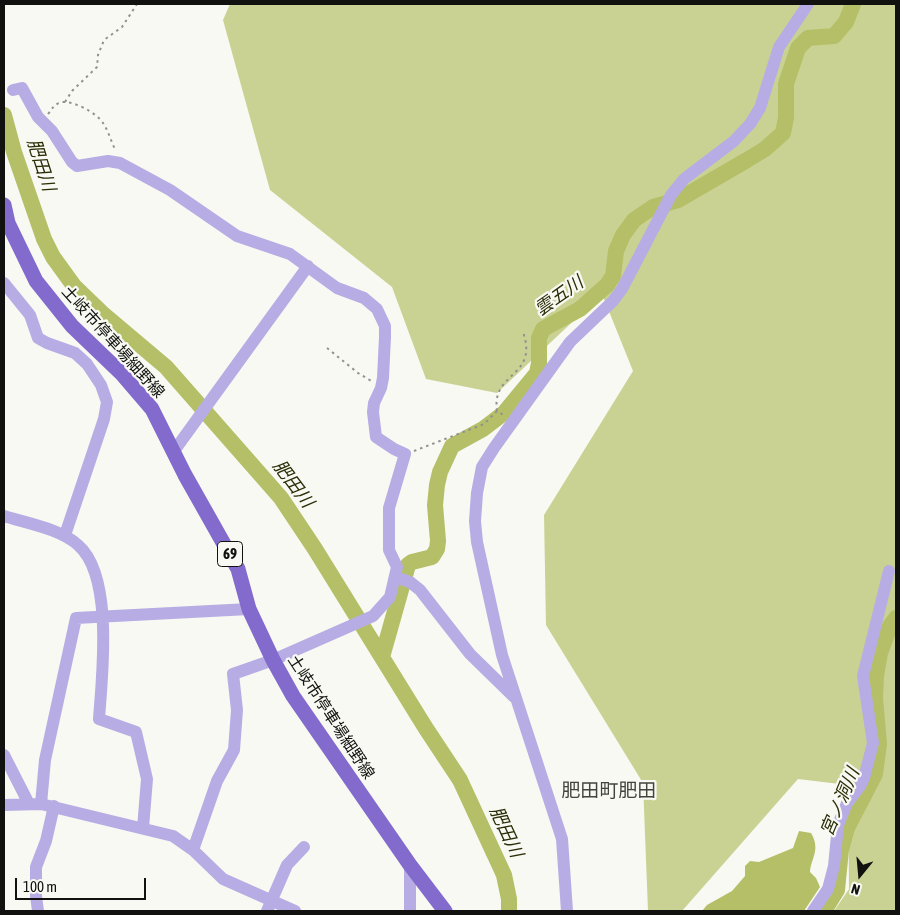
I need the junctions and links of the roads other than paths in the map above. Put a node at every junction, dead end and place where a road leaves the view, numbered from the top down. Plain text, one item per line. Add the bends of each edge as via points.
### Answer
1 (808, 4) edge
2 (13, 90) dead end
3 (4, 205) edge
4 (308, 266) junction
5 (4, 283) edge
6 (174, 451) junction
7 (4, 516) edge
8 (65, 535) junction
9 (889, 571) dead end
10 (396, 577) junction
11 (249, 609) junction
12 (104, 616) junction
13 (273, 660) junction
14 (514, 697) junction
15 (4, 755) edge
16 (28, 804) junction
17 (4, 805) edge
18 (47, 805) junction
19 (143, 828) junction
20 (304, 846) dead end
21 (193, 850) junction
22 (410, 865) junction
23 (269, 906) edge
24 (38, 911) edge
25 (294, 911) edge
26 (410, 911) edge
27 (445, 911) edge
28 (567, 911) edge
29 (813, 911) edge

1 - 14 street via 779,47 760,108 750,124 684,179 671,195 634,268 613,301 570,342 482,467 475,521 477,542
2 - 4 street via 22,88 34,111 77,166 108,161 120,163 170,190 237,236 290,254
3 - 6 main road, 土岐市停車場細野線 / 69 via 8,223 36,281 72,326 122,374 152,409
4 - 6 street
4 - 10 street via 336,288 364,298 377,309 385,326 382,386 373,412 376,437 405,454 390,508 389,550 397,567
5 - 8 street via 30,315 38,338 75,353 87,364 101,385 107,402 104,420
6 - 11 main road, 土岐市停車場細野線 / 69 via 238,569
7 - 8 street
8 - 12 street via 80,546 93,564
9 - 29 street via 863,676 872,750 860,786 842,813 828,889
10 - 13 street via 390,597 373,616
10 - 14 street via 420,590 470,654
11 - 12 street
11 - 13 main road, 土岐市停車場細野線 / 69
12 - 18 street via 76,618 45,760
12 - 19 street via 99,719 136,732 147,779
13 - 21 street via 233,674 236,710 234,750 217,781
13 - 22 main road, 土岐市停車場細野線 / 69 via 293,696
14 - 28 street via 562,839
15 - 16 street
16 - 17 street
16 - 18 street
18 - 19 street
18 - 24 street via 46,841 36,867
19 - 21 street via 173,836
20 - 23 street via 287,865
21 - 23 street via 223,879
22 - 26 street
22 - 27 main road, 土岐市停車場細野線 / 69
23 - 25 street

